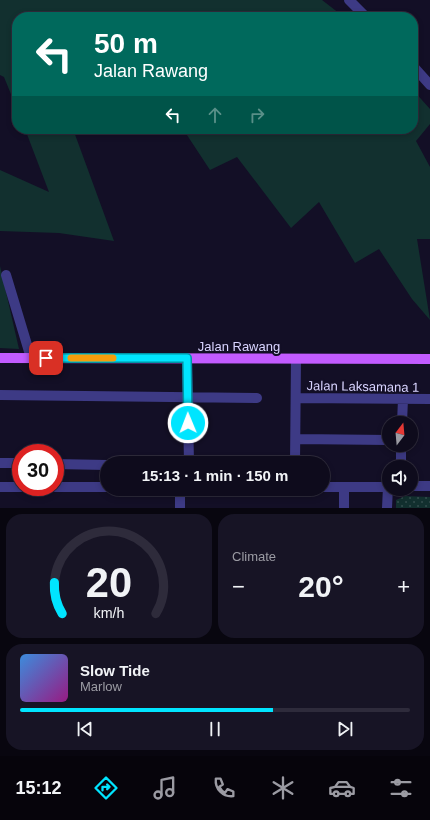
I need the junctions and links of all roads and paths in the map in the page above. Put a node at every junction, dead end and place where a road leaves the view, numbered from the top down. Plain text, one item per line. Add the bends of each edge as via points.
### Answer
1 (349, 0) edge
2 (361, 12) edge
3 (418, 72) edge
4 (430, 85) edge
5 (6, 275) dead end
6 (0, 358) edge
7 (31, 358) junction
8 (187, 358) junction
9 (296, 359) junction
10 (430, 359) edge
11 (0, 395) edge
12 (188, 397) junction
13 (257, 398) dead end
14 (296, 398) junction
15 (403, 399) junction
16 (430, 399) edge
17 (402, 416) edge
18 (296, 439) junction
19 (382, 440) edge
20 (189, 456) edge
21 (295, 456) edge
22 (0, 463) edge
23 (12, 463) edge
24 (64, 464) edge
25 (100, 465) edge
26 (382, 486) edge
27 (418, 486) edge
28 (430, 486) edge
29 (0, 487) edge
30 (12, 487) edge
31 (64, 487) edge
32 (100, 487) edge
33 (330, 487) edge
34 (344, 487) junction
35 (180, 496) edge
36 (388, 496) edge
37 (180, 508) edge
38 (344, 508) edge
39 (387, 508) edge

1 - 2 street
3 - 4 street
5 - 7 street
6 - 7 main road, Jalan Rawang
7 - 8 main road, Jalan Rawang
8 - 9 main road, Jalan Rawang
8 - 12 street
9 - 10 main road, Jalan Rawang
9 - 14 street
11 - 12 street
12 - 13 street
12 - 20 street
14 - 15 street, Jalan Laksamana 1
14 - 18 street
15 - 16 street, Jalan Laksamana 1
15 - 17 street
18 - 19 street
18 - 21 street
22 - 23 street
24 - 25 street
26 - 34 street
27 - 28 street
29 - 30 street
31 - 32 street
33 - 34 street
34 - 38 street
35 - 37 street
36 - 39 street

